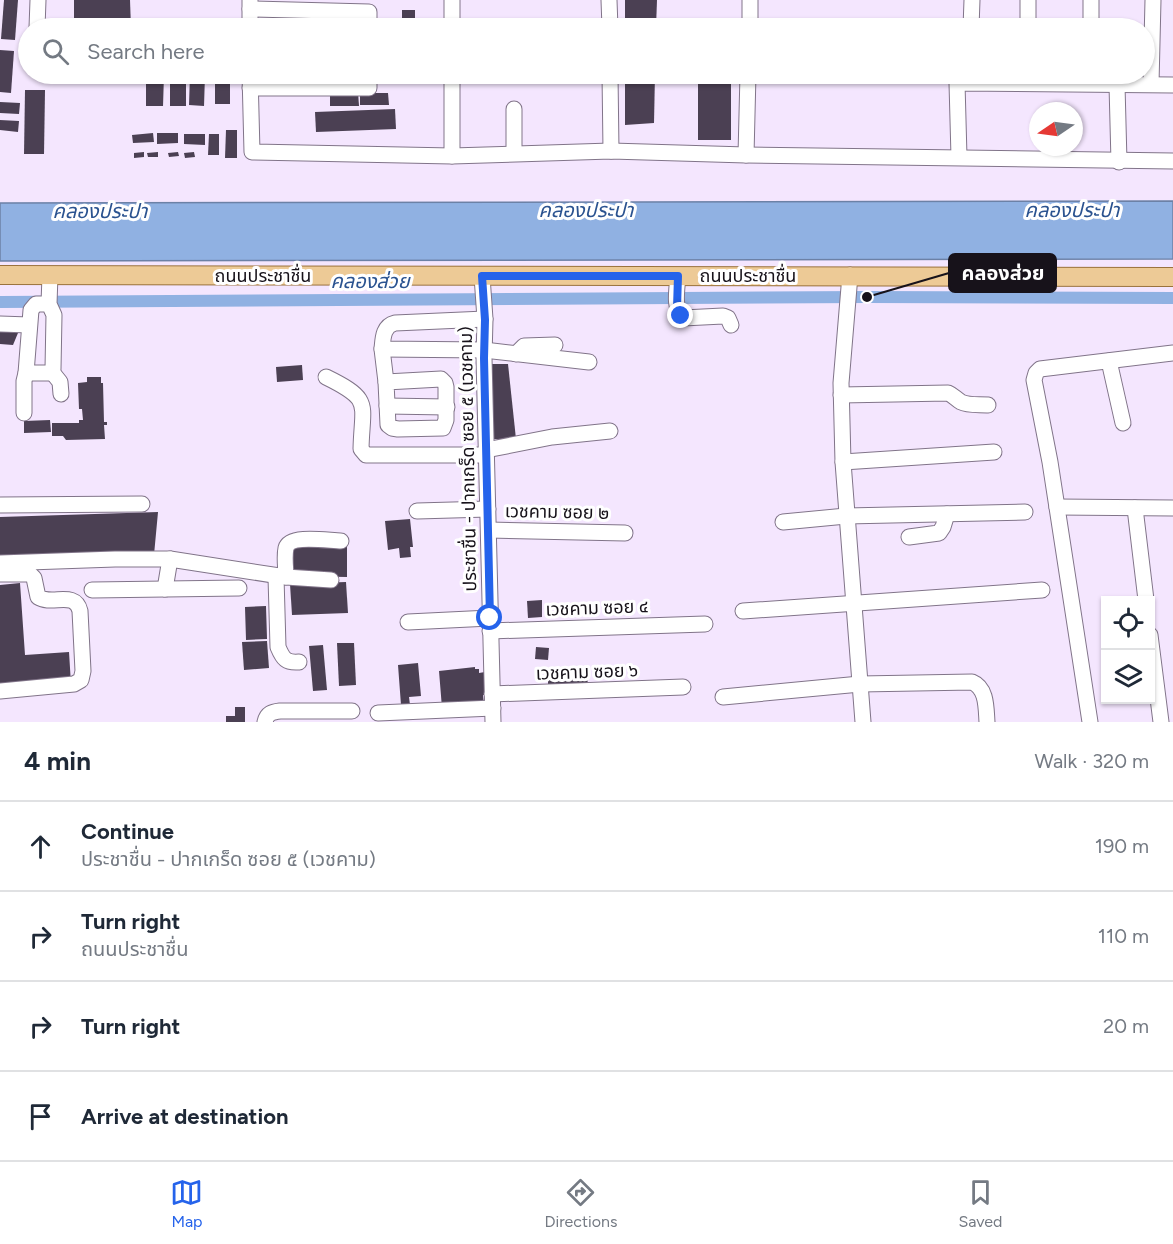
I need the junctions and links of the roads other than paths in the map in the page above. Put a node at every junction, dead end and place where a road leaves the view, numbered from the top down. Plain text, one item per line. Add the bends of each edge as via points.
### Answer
1 (38, 0) edge
2 (452, 0) edge
3 (609, 0) edge
4 (750, 0) edge
5 (972, 0) edge
6 (1028, 0) edge
7 (1091, 0) edge
8 (1152, 0) edge
9 (250, 5) edge
10 (37, 18) edge
11 (369, 18) edge
12 (452, 18) edge
13 (610, 18) edge
14 (750, 18) edge
15 (971, 18) edge
16 (1028, 18) edge
17 (1090, 18) edge
18 (1152, 18) edge
19 (250, 84) edge
20 (301, 84) edge
21 (369, 84) edge
22 (452, 84) edge
23 (610, 84) edge
24 (748, 84) edge
25 (957, 84) edge
26 (1112, 84) edge
27 (1151, 84) joint
28 (1173, 84) edge
29 (1117, 85) junction
30 (514, 109) dead end
31 (611, 151) junction
32 (514, 152) junction
33 (746, 155) junction
34 (452, 156) junction
35 (960, 157) junction
36 (1173, 161) edge
37 (1119, 162) junction
38 (0, 275) edge
39 (1173, 277) edge
40 (850, 279) junction
41 (482, 280) junction
42 (50, 281) junction
43 (677, 281) junction
44 (49, 304) junction
45 (485, 320) junction
46 (0, 324) edge
47 (731, 325) dead end
48 (29, 326) junction
49 (555, 345) dead end
50 (382, 349) junction
51 (484, 350) junction
52 (1173, 353) edge
53 (516, 354) junction
54 (1109, 361) junction
55 (589, 362) dead end
56 (52, 372) junction
57 (26, 373) junction
58 (326, 378) dead end
59 (386, 382) junction
60 (61, 394) dead end
61 (841, 394) junction
62 (988, 405) dead end
63 (387, 406) junction
64 (447, 407) junction
65 (24, 413) dead end
66 (1123, 423) dead end
67 (610, 430) dead end
68 (486, 452) junction
69 (994, 452) dead end
70 (843, 462) junction
71 (142, 504) dead end
72 (0, 505) edge
73 (1057, 507) junction
74 (1135, 508) junction
75 (1173, 508) edge
76 (488, 509) junction
77 (417, 511) dead end
78 (1025, 512) dead end
79 (946, 514) junction
80 (846, 516) junction
81 (783, 522) dead end
82 (489, 530) junction
83 (625, 533) dead end
84 (909, 537) dead end
85 (341, 541) dead end
86 (170, 559) junction
87 (0, 562) edge
88 (0, 574) edge
89 (281, 577) junction
90 (331, 580) dead end
91 (239, 588) dead end
92 (165, 589) junction
93 (92, 590) dead end
94 (1042, 590) dead end
95 (1146, 596) edge
96 (854, 602) junction
97 (743, 611) dead end
98 (408, 622) dead end
99 (705, 624) dead end
100 (490, 625) junction
101 (1152, 650) edge
102 (299, 662) dead end
103 (860, 684) junction
104 (683, 687) dead end
105 (0, 691) edge
106 (723, 697) dead end
107 (493, 708) edge
108 (352, 711) dead end
109 (378, 713) dead end
110 (265, 722) edge
111 (863, 722) edge
112 (987, 722) edge
113 (1090, 722) edge
114 (1161, 722) edge

1 - 10 street
2 - 12 street
3 - 13 street
4 - 14 street
5 - 15 street
6 - 16 street
7 - 17 street
8 - 18 street
9 - 11 street via 369,12
19 - 34 street via 252,152
20 - 21 street via 369,88
22 - 34 street
23 - 31 street
24 - 33 street
25 - 35 street
26 - 29 street
27 - 28 street
27 - 29 street
29 - 37 street
30 - 32 street
31 - 32 street
31 - 33 street
32 - 34 street
33 - 35 street
35 - 37 street
36 - 37 street
38 - 42 main road, ถนนประชาชื่น
39 - 40 main road, ถนนประชาชื่น
40 - 43 main road, ถนนประชาชื่น
40 - 61 street
41 - 42 main road, ถนนประชาชื่น
41 - 43 main road, ถนนประชาชื่น
41 - 45 street, ประชาชื่น - ปากเกร็ด ซอย ๕ (เวชคาม)
42 - 44 street
43 - 47 street via 677,308 683,318 723,316
44 - 48 street via 32,307
44 - 56 street via 54,315
45 - 50 street via 395,323 385,329
45 - 51 street, ประชาชื่น - ปากเกร็ด ซอย ๕ (เวชคาม)
46 - 48 street
48 - 57 street
49 - 53 street via 524,346
50 - 51 street
50 - 59 street
51 - 53 street
51 - 68 street, ประชาชื่น - ปากเกร็ด ซอย ๕ (เวชคาม)
52 - 54 street
53 - 55 street
54 - 66 street
54 - 73 street via 1041,369 1036,373 1034,380
56 - 57 street
56 - 60 street via 60,382
57 - 65 street
58 - 68 street via 358,398 364,410 361,449 366,454
59 - 63 street
59 - 64 street via 441,379 445,382
61 - 62 street via 948,393 958,401
61 - 70 street
63 - 64 street
63 - 64 street via 388,425 398,429 443,428
67 - 68 street via 552,437
68 - 76 street, ประชาชื่น - ปากเกร็ด ซอย ๕ (เวชคาม)
69 - 70 street
70 - 80 street
71 - 72 street
73 - 74 street
73 - 113 street
74 - 75 street
74 - 95 street
76 - 77 street
76 - 82 street, ประชาชื่น - ปากเกร็ด ซอย ๕ (เวชคาม)
78 - 79 street
79 - 80 street
79 - 84 street via 939,533
80 - 81 street
80 - 96 street
82 - 83 street, เวชคาม ซอย ๒
82 - 100 street, ประชาชื่น - ปากเกร็ด ซอย ๕ (เวชคาม)
85 - 89 street via 290,542
86 - 87 street
86 - 89 street
86 - 92 street
88 - 105 street via 30,574 38,597 71,599 77,603 83,671 81,680 74,684
89 - 90 street
89 - 102 street via 278,647 289,663
91 - 92 street
92 - 93 street
94 - 96 street
96 - 97 street
96 - 103 street
98 - 100 street, เวชคาม ซอย ๔
99 - 100 street, เวชคาม ซอย ๔
100 - 107 street, ประชาชื่น - ปากเกร็ด ซอย ๕ (เวชคาม)
101 - 114 street
103 - 106 street
103 - 111 street
103 - 112 street via 972,682 982,690
104 - 107 street, เวชคาม ซอย ๖
107 - 109 street, เวชคาม ซอย ๖
108 - 110 street via 271,712

